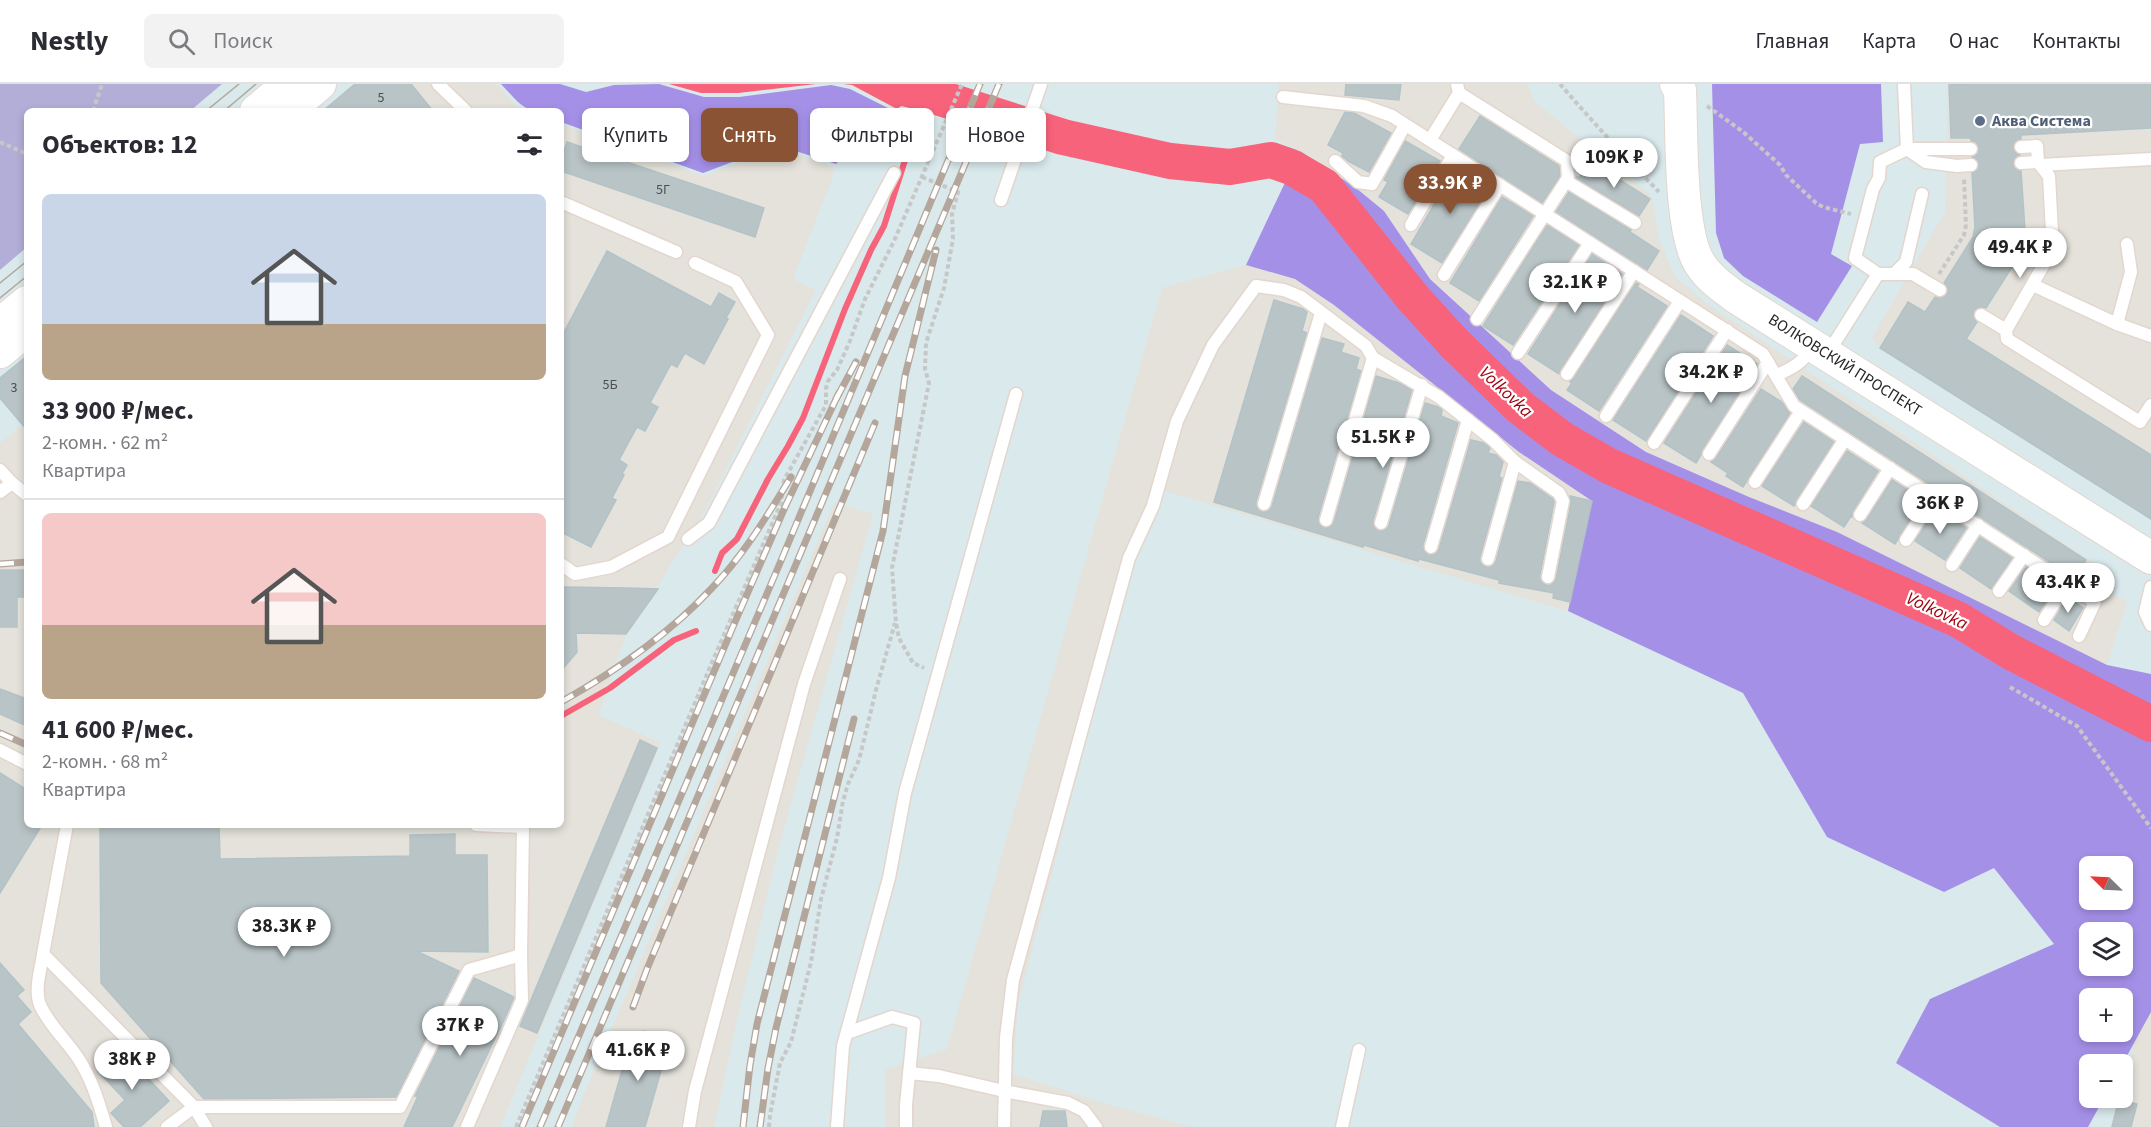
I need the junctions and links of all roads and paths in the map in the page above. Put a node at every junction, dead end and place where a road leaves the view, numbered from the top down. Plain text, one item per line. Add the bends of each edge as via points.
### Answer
1 (102, 84) edge
2 (288, 84) edge
3 (320, 84) edge
4 (438, 84) edge
5 (962, 84) edge
6 (1041, 84) edge
7 (1560, 84) edge
8 (1904, 84) edge
9 (1679, 86) edge
10 (1458, 89) edge
11 (1283, 97) dead end
12 (1707, 106) dead end
13 (94, 108) edge
14 (260, 108) edge
15 (292, 108) edge
16 (463, 108) edge
17 (1405, 125) junction
18 (1430, 140) junction
19 (0, 142) edge
20 (2021, 147) dead end
21 (1907, 149) junction
22 (1971, 149) dead end
23 (24, 153) edge
24 (1453, 155) junction
25 (2151, 159) edge
26 (1335, 161) dead end
27 (2020, 163) dead end
28 (2039, 164) junction
29 (1967, 166) joint
30 (894, 173) dead end
31 (922, 177) junction
32 (1566, 181) junction
33 (1500, 185) junction
34 (1660, 192) dead end
35 (1922, 194) dead end
36 (1001, 200) dead end
37 (564, 203) edge
38 (1544, 214) junction
39 (1866, 218) junction
40 (1635, 223) dead end
41 (1411, 225) dead end
42 (1590, 243) junction
43 (2127, 244) dead end
44 (676, 252) dead end
45 (695, 263) dead end
46 (1634, 271) junction
47 (1895, 273) junction
48 (1878, 274) junction
49 (1444, 275) dead end
50 (2033, 285) junction
51 (1936, 287) joint
52 (1680, 301) junction
53 (24, 304) edge
54 (1321, 313) junction
55 (1981, 315) dead end
56 (1477, 319) dead end
57 (0, 324) edge
58 (2118, 324) junction
59 (1727, 330) junction
60 (2006, 330) junction
61 (24, 332) edge
62 (2151, 336) edge
63 (1821, 350) junction
64 (0, 352) edge
65 (1518, 353) dead end
66 (1373, 357) junction
67 (1768, 362) junction
68 (1567, 374) dead end
69 (1777, 375) junction
70 (1422, 385) junction
71 (1016, 394) dead end
72 (2151, 405) edge
73 (1801, 411) junction
74 (1606, 416) dead end
75 (1468, 420) junction
76 (1845, 439) junction
77 (1654, 443) dead end
78 (1709, 454) dead end
79 (1515, 462) junction
80 (1890, 468) junction
81 (0, 470) edge
82 (1755, 482) dead end
83 (12, 483) junction
84 (0, 492) edge
85 (24, 493) edge
86 (1934, 497) junction
87 (1264, 504) dead end
88 (1803, 504) dead end
89 (1860, 515) dead end
90 (1326, 520) dead end
91 (1381, 523) dead end
92 (1978, 525) junction
93 (688, 539) dead end
94 (1906, 540) dead end
95 (1431, 547) dead end
96 (2024, 555) junction
97 (2151, 558) edge
98 (1488, 559) dead end
99 (1952, 565) dead end
100 (564, 566) edge
101 (1548, 577) dead end
102 (840, 579) dead end
103 (2104, 582) dead end
104 (2067, 583) junction
105 (2151, 587) edge
106 (1999, 591) dead end
107 (2089, 598) junction
108 (2044, 620) dead end
109 (896, 622) junction
110 (2151, 625) edge
111 (2079, 636) dead end
112 (939, 674) junction
113 (2010, 687) dead end
114 (0, 750) edge
115 (24, 762) edge
116 (66, 828) edge
117 (523, 828) edge
118 (2151, 828) edge
119 (43, 954) junction
120 (521, 955) junction
121 (847, 1032) junction
122 (1359, 1050) dead end
123 (909, 1073) junction
124 (1004, 1091) junction
125 (194, 1107) junction
126 (106, 1127) edge
127 (167, 1127) edge
128 (206, 1127) edge
129 (467, 1127) edge
130 (516, 1127) edge
131 (689, 1127) edge
132 (769, 1127) edge
133 (837, 1127) edge
134 (906, 1127) edge
135 (1004, 1127) edge
136 (1096, 1127) edge
137 (1342, 1127) edge

1 - 13 path
2 - 14 street
3 - 15 street
4 - 16 lane
5 - 31 path
6 - 36 lane
7 - 34 path
8 - 21 lane
9 - 63 street, ВОЛКОВСКИЙ ПРОСПЕКТ via 1688,232 1699,264 1724,289
10 - 18 lane
10 - 32 lane via 1567,161
11 - 17 lane via 1364,106
12 - 39 path via 1742,131 1816,203
17 - 18 lane
17 - 26 lane via 1372,184 1358,182
18 - 24 lane
19 - 23 path
20 - 28 lane via 2037,146
21 - 22 lane
21 - 29 lane via 1926,162
21 - 39 lane via 1880,162
24 - 33 lane
24 - 41 lane
25 - 28 lane
27 - 28 lane
28 - 50 lane via 2049,176 2052,232 2047,260
29 - 51 path via 1964,235
30 - 93 lane via 709,523
31 - 109 path via 958,192 944,288 927,343 929,383 892,568
31 - 130 path via 837,370 828,381 826,405 784,480 781,503
32 - 38 lane
32 - 40 lane
33 - 38 lane
33 - 49 lane
35 - 47 lane via 1906,262
37 - 44 lane
38 - 42 lane
38 - 56 lane
39 - 48 lane via 1855,258
42 - 46 lane
42 - 65 lane
43 - 58 lane via 2131,272
45 - 100 lane via 736,282 768,335 668,537 610,567 575,574
46 - 52 lane
46 - 68 lane
47 - 48 lane
47 - 51 lane via 1913,274
48 - 63 lane
50 - 58 lane
50 - 60 lane
52 - 59 lane
52 - 74 lane
53 - 57 street
54 - 66 lane via 1366,346
54 - 87 lane
54 - 124 lane via 1284,290 1256,286 1213,345 1177,421 1153,506 1129,558 1013,980
55 - 60 lane
58 - 62 lane
59 - 67 lane via 1763,354
59 - 77 lane
60 - 72 lane via 2007,339 2140,422
61 - 64 street
63 - 69 lane
63 - 97 street, ВОЛКОВСКИЙ ПРОСПЕКТ
66 - 70 lane
66 - 90 lane
67 - 69 lane
67 - 78 lane
69 - 73 lane via 1794,406
70 - 75 lane
70 - 91 lane
71 - 112 lane
73 - 76 lane
73 - 82 lane
75 - 79 lane
75 - 95 lane
76 - 80 lane
76 - 88 lane
79 - 98 lane
79 - 101 lane via 1547,483 1563,501
80 - 86 lane
80 - 89 lane
81 - 83 lane
83 - 84 lane
83 - 85 lane
86 - 92 lane
86 - 94 lane
92 - 96 lane
92 - 99 lane
96 - 104 lane
96 - 106 lane
102 - 131 lane via 780,768
103 - 107 lane
104 - 107 lane
104 - 108 lane
105 - 110 lane via 2145,612
107 - 111 lane via 2096,602
109 - 112 path via 899,639 913,663
109 - 132 path via 859,760 843,801 811,962 791,1042 780,1063
112 - 121 lane via 905,793 890,878
113 - 118 path via 2078,726
114 - 115 lane
116 - 119 lane
117 - 120 lane
119 - 125 lane
119 - 126 lane via 38,984 40,1004 79,1058
120 - 125 lane via 469,970 400,1107
120 - 129 lane via 522,1000
121 - 123 lane via 892,1017 914,1023
121 - 133 lane
122 - 137 lane
123 - 124 lane
123 - 134 lane
124 - 135 lane
124 - 136 lane via 1068,1103 1084,1111
125 - 127 lane
125 - 128 lane

